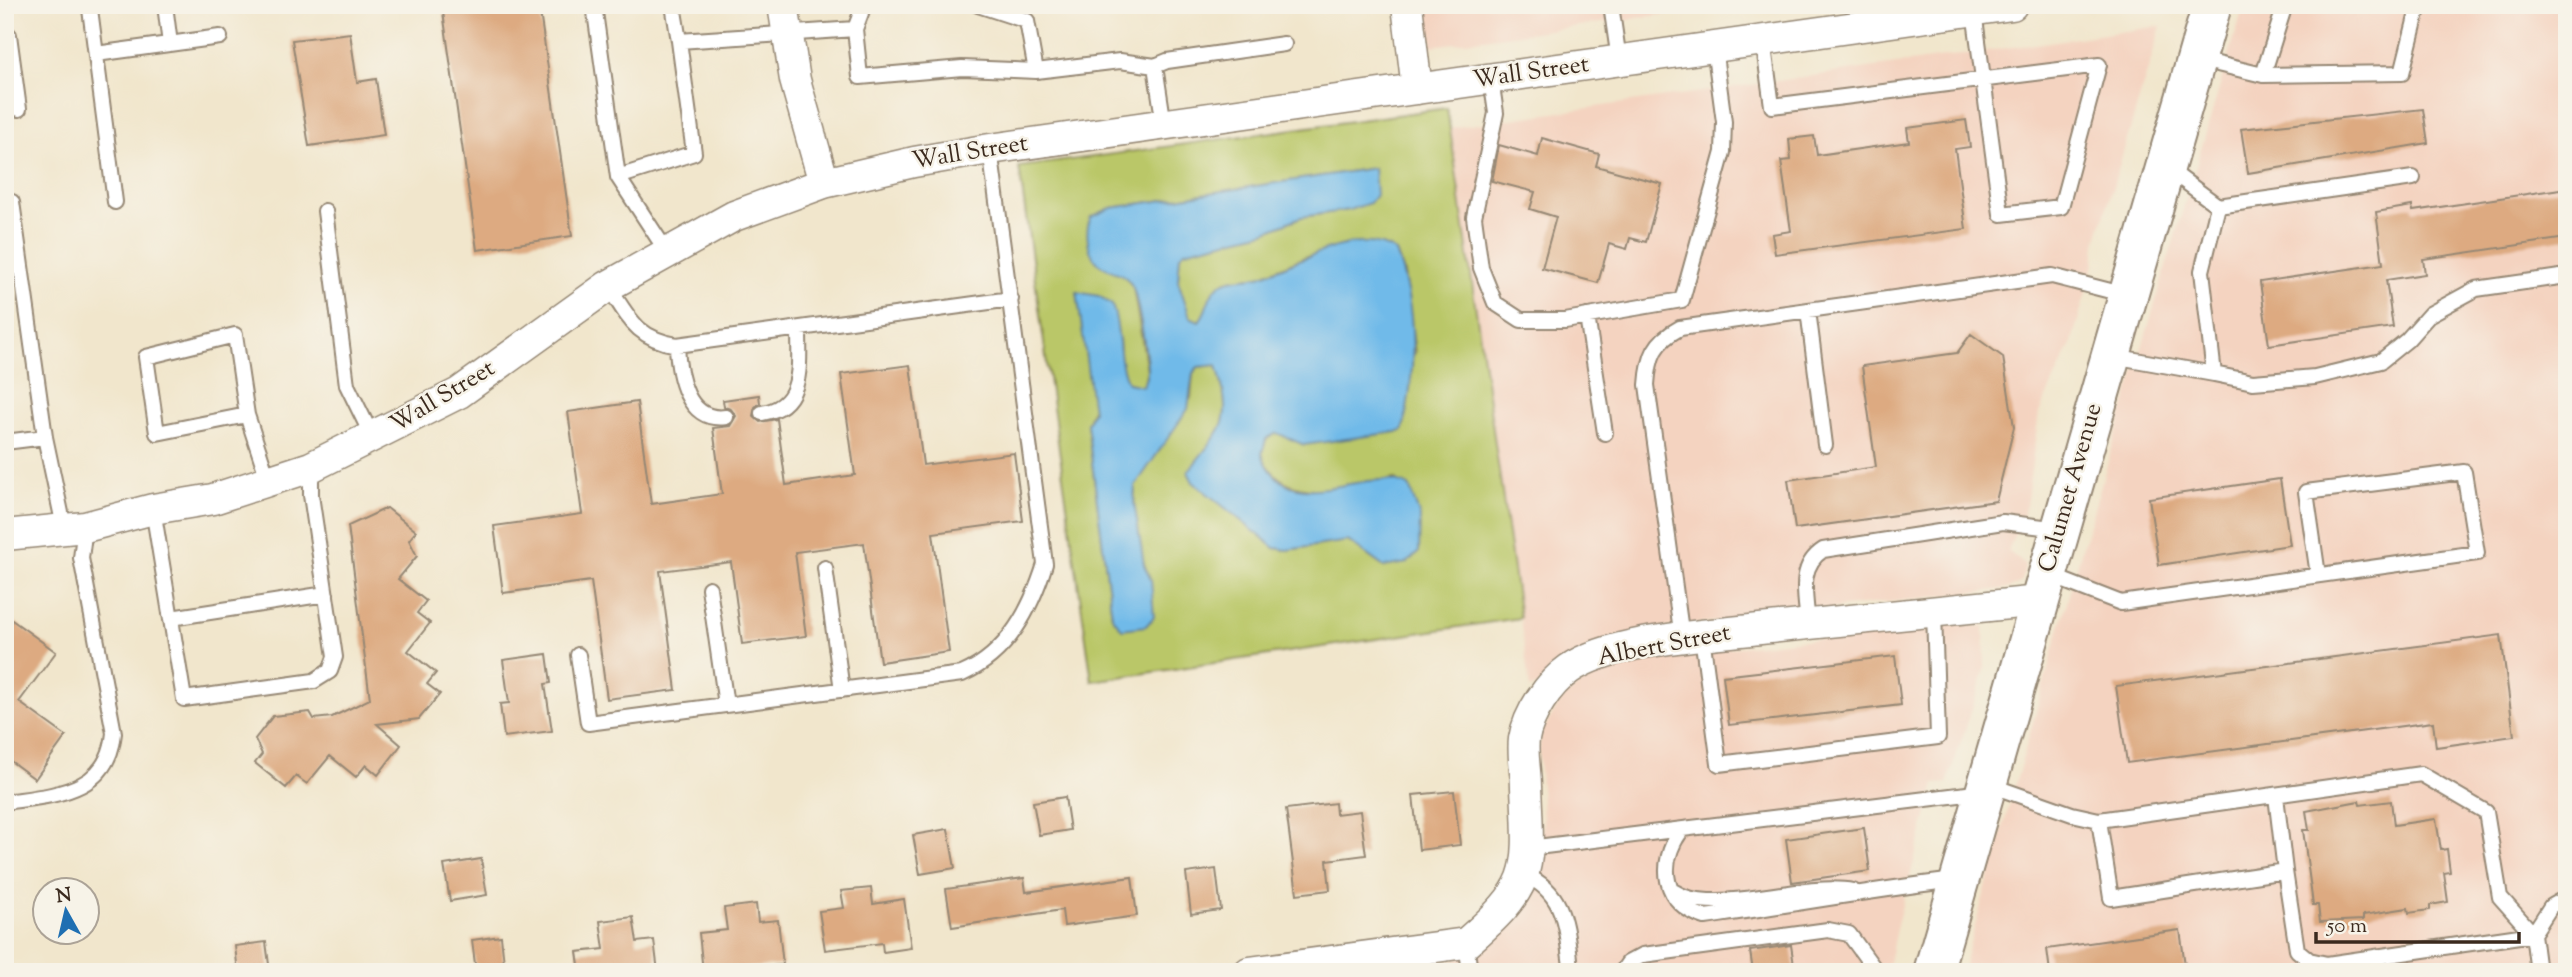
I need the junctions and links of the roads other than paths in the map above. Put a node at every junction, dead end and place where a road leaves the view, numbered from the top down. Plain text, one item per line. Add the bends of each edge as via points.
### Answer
1 (165, 5) edge
2 (594, 5) edge
3 (673, 5) edge
4 (783, 5) edge
5 (864, 5) edge
6 (978, 5) edge
7 (1407, 5) edge
8 (1611, 5) edge
9 (2012, 5) edge
10 (2211, 5) edge
11 (2285, 5) edge
12 (2419, 5) edge
13 (90, 9) dead end
14 (1974, 11) junction
15 (1887, 14) edge
16 (855, 29) junction
17 (5, 35) edge
18 (788, 36) junction
19 (220, 37) dead end
20 (1763, 40) junction
21 (679, 41) junction
22 (170, 44) junction
23 (1284, 44) dead end
24 (1714, 47) junction
25 (96, 54) junction
26 (2196, 58) junction
27 (1619, 60) junction
28 (1155, 66) junction
29 (1036, 71) junction
30 (2263, 75) junction
31 (1492, 79) junction
32 (1982, 79) junction
33 (1418, 89) junction
34 (19, 109) dead end
35 (1164, 125) junction
36 (990, 149) junction
37 (2164, 165) junction
38 (618, 177) junction
39 (2413, 177) dead end
40 (824, 183) junction
41 (12, 202) dead end
42 (115, 202) dead end
43 (2218, 206) junction
44 (326, 211) dead end
45 (667, 252) junction
46 (2567, 276) edge
47 (608, 286) junction
48 (2126, 295) junction
49 (1011, 299) junction
50 (1808, 310) junction
51 (1587, 316) junction
52 (799, 330) junction
53 (677, 345) junction
54 (2108, 355) junction
55 (2214, 374) junction
56 (762, 413) dead end
57 (247, 415) junction
58 (726, 417) dead end
59 (1605, 433) dead end
60 (45, 437) junction
61 (373, 438) junction
62 (5, 442) edge
63 (1825, 445) dead end
64 (311, 467) junction
65 (269, 482) junction
66 (153, 509) junction
67 (75, 527) junction
68 (2061, 529) junction
69 (5, 535) edge
70 (825, 568) dead end
71 (2318, 575) junction
72 (2043, 588) junction
73 (709, 589) dead end
74 (326, 594) junction
75 (1934, 611) junction
76 (171, 618) junction
77 (1808, 624) junction
78 (1692, 637) junction
79 (578, 655) dead end
80 (842, 690) junction
81 (726, 705) junction
82 (1986, 788) junction
83 (2276, 796) junction
84 (5, 802) edge
85 (2099, 820) junction
86 (1681, 831) junction
87 (1527, 861) junction
88 (2285, 871) junction
89 (1959, 879) junction
90 (2567, 897) edge
91 (2533, 934) junction
92 (1468, 957) edge
93 (1249, 972) edge
94 (1572, 972) edge
95 (1622, 972) edge
96 (1875, 972) edge
97 (1933, 972) edge
98 (2538, 972) edge

1 - 22 lane
2 - 38 lane
3 - 21 lane
4 - 18 street
5 - 16 lane
6 - 29 lane via 1027,21
7 - 33 street
8 - 27 lane
9 - 14 street, Wall Street
10 - 26 main road, Calumet Avenue
11 - 30 lane
12 - 30 lane via 2402,73
13 - 25 lane
14 - 15 street, Wall Street
14 - 32 lane
15 - 20 street, Wall Street
16 - 18 lane
16 - 29 lane via 860,77 962,68
17 - 34 lane via 9,35
18 - 21 lane
18 - 40 street via 807,129
19 - 22 lane
20 - 24 street, Wall Street
20 - 32 lane via 1772,106
21 - 38 lane via 694,153
22 - 25 lane
23 - 28 lane
24 - 27 street, Wall Street
24 - 51 lane via 1724,122 1723,152 1682,300
25 - 42 lane
26 - 30 lane
26 - 37 main road, Calumet Avenue
27 - 31 street, Wall Street
28 - 29 lane via 1120,61
28 - 35 lane
31 - 33 street, Wall Street
31 - 51 lane via 1496,113 1474,217 1481,268 1494,303 1521,320
32 - 32 lane via 2001,214 2061,207 2099,65
33 - 35 street, Wall Street
35 - 36 street, Wall Street
36 - 40 street, Wall Street
36 - 49 lane
37 - 43 lane
37 - 48 main road, Calumet Avenue
38 - 45 lane
39 - 43 lane
40 - 45 street, Wall Street via 734,216
41 - 60 lane
43 - 55 lane via 2202,271
44 - 61 lane via 347,385
45 - 47 street, Wall Street
46 - 55 lane via 2476,289 2430,314 2381,361 2302,378 2253,382
47 - 53 lane via 635,328 656,341
47 - 61 street, Wall Street via 459,393
48 - 50 lane via 2052,276
48 - 54 main road, Calumet Avenue
49 - 52 lane
49 - 80 lane via 1045,565 1034,602 1013,633 981,666 962,674
50 - 63 lane
50 - 78 lane via 1680,328 1653,349 1647,385
51 - 59 lane
52 - 53 lane
52 - 56 lane via 796,389 786,403
53 - 58 lane via 684,390 698,410 713,419
54 - 55 lane
54 - 68 main road, Calumet Avenue
57 - 57 lane via 157,433 146,357 234,335
57 - 65 lane
60 - 62 lane
60 - 67 lane
61 - 64 street, Wall Street
64 - 65 street, Wall Street
64 - 74 lane
65 - 66 street, Wall Street via 213,499
66 - 67 street, Wall Street
66 - 76 lane
67 - 69 street, Wall Street
67 - 84 lane via 114,733 112,748 93,777 77,789
68 - 72 main road, Calumet Avenue
68 - 77 lane via 2003,522 1823,550 1806,567
70 - 80 lane
71 - 71 lane via 2477,552 2464,472 2306,492
71 - 72 lane via 2121,603
72 - 75 street, Albert Street
72 - 82 main road, Calumet Avenue
73 - 81 lane
74 - 76 lane
74 - 76 lane via 334,664 314,681 184,699
75 - 77 street, Albert Street
75 - 78 lane via 1938,737 1719,764
77 - 78 street, Albert Street
78 - 87 street, Albert Street via 1594,657 1551,686 1535,709 1524,738
79 - 81 lane via 588,723
80 - 81 lane
82 - 85 lane
82 - 86 lane
82 - 89 main road, Calumet Avenue
83 - 85 lane
83 - 88 lane
83 - 91 lane via 2421,774 2486,813 2500,897
85 - 88 lane via 2111,898
86 - 87 lane
86 - 89 lane via 1667,858 1671,889 1689,913 1705,917
87 - 92 street via 1513,899
87 - 94 lane via 1537,880 1558,901
88 - 91 lane via 2297,950 2309,960 2327,964
89 - 97 main road, Calumet Avenue
90 - 91 lane via 2551,906
91 - 98 lane
92 - 93 street
95 - 96 lane via 1643,955 1828,930 1849,934

